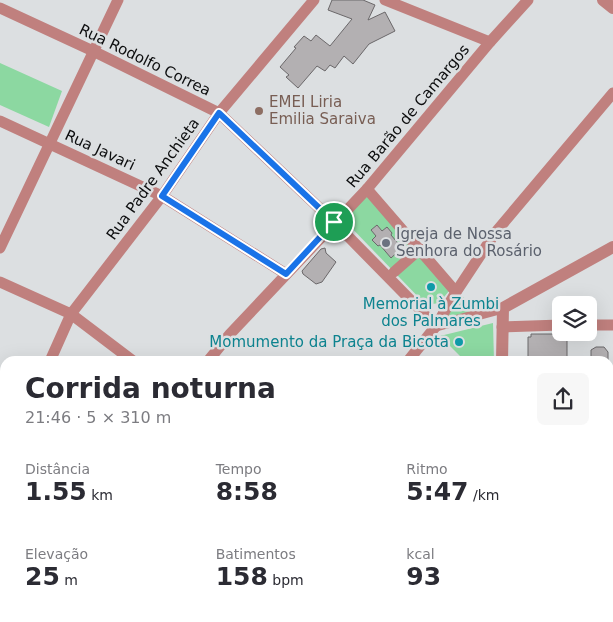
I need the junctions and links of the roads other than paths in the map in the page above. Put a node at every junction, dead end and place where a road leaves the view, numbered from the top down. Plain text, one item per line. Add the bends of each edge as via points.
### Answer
1 (118, 0) edge
2 (314, 0) edge
3 (385, 0) edge
4 (528, 0) edge
5 (603, 0) edge
6 (0, 8) edge
7 (613, 8) edge
8 (490, 42) junction
9 (93, 51) junction
10 (613, 93) edge
11 (219, 113) junction
12 (0, 121) edge
13 (50, 143) junction
14 (367, 189) junction
15 (162, 196) junction
16 (334, 222) junction
17 (613, 247) edge
18 (0, 248) edge
19 (420, 249) junction
20 (394, 272) dead end
21 (286, 274) junction
22 (0, 282) edge
23 (456, 292) junction
24 (503, 308) junction
25 (71, 314) junction
26 (552, 325) edge
27 (597, 325) edge
28 (613, 325) edge
29 (436, 326) junction
30 (502, 327) junction
31 (52, 356) edge
32 (126, 356) edge
33 (212, 356) edge
34 (412, 356) edge
35 (502, 356) edge

1 - 9 street
2 - 11 street, Rua Padre Anchieta
3 - 8 street
4 - 8 street, Rua Barão de Camargos
5 - 7 street
6 - 9 street, Rua Rodolfo Correa
8 - 14 street, Rua Barão de Camargos
9 - 11 street, Rua Rodolfo Correa
9 - 13 street
10 - 23 street via 495,233
11 - 15 street, Rua Padre Anchieta
11 - 16 street, Rua Rodolfo Correa
12 - 13 street, Rua Javari
13 - 15 street, Rua Javari
13 - 18 street
14 - 16 street, Rua Barão de Camargos
14 - 19 street
15 - 21 street, Rua Javari
15 - 25 street, Rua Padre Anchieta
16 - 21 street, Rua Barão de Camargos
16 - 29 street, Rua Rodolfo Correa
17 - 24 street
19 - 20 street
19 - 23 street
21 - 33 street, Rua Barão de Camargos
22 - 25 street
23 - 29 street
24 - 29 street
24 - 30 street
25 - 31 street, Rua Padre Anchieta
25 - 32 street
26 - 30 street
27 - 28 street
29 - 34 street
30 - 35 street

